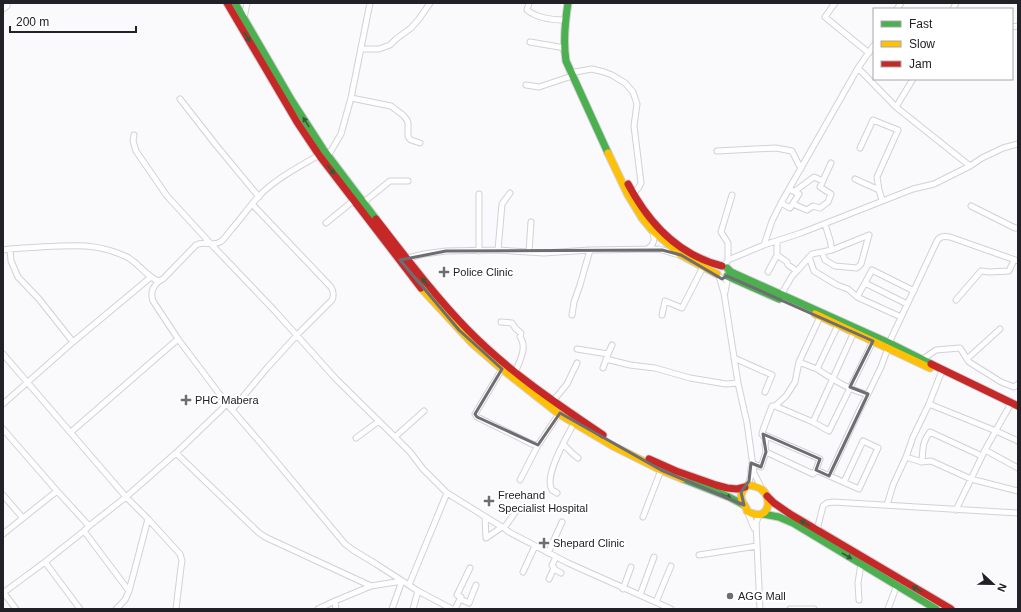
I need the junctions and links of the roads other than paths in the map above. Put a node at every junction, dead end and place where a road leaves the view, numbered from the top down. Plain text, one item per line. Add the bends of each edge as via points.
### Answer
1 (7, 3) edge
2 (227, 3) edge
3 (235, 3) edge
4 (247, 3) edge
5 (370, 3) edge
6 (430, 3) edge
7 (529, 3) edge
8 (568, 3) edge
9 (572, 3) edge
10 (835, 3) edge
11 (3, 9) edge
12 (244, 18) junction
13 (565, 20) junction
14 (530, 42) dead end
15 (873, 46) edge
16 (565, 48) junction
17 (361, 49) junction
18 (869, 52) junction
19 (858, 68) junction
20 (574, 74) junction
21 (912, 80) edge
22 (526, 85) dead end
23 (351, 98) junction
24 (180, 99) dead end
25 (896, 107) junction
26 (134, 135) dead end
27 (420, 143) dead end
28 (1018, 144) edge
29 (860, 148) dead end
30 (717, 151) dead end
31 (319, 155) junction
32 (328, 156) junction
33 (831, 163) dead end
34 (970, 166) junction
35 (801, 169) junction
36 (855, 180) dead end
37 (408, 181) dead end
38 (823, 181) junction
39 (789, 189) junction
40 (879, 190) junction
41 (795, 191) junction
42 (510, 193) dead end
43 (480, 194) dead end
44 (633, 194) junction
45 (732, 195) dead end
46 (258, 196) junction
47 (882, 200) junction
48 (354, 201) junction
49 (364, 202) junction
50 (781, 203) junction
51 (252, 204) junction
52 (793, 204) junction
53 (971, 206) dead end
54 (531, 222) dead end
55 (326, 223) dead end
56 (825, 224) junction
57 (1017, 229) edge
58 (652, 230) junction
59 (777, 241) junction
60 (211, 244) junction
61 (764, 244) junction
62 (10, 249) junction
63 (648, 249) junction
64 (3, 250) edge
65 (498, 250) junction
66 (590, 250) junction
67 (832, 250) junction
68 (479, 251) junction
69 (529, 252) junction
70 (822, 252) junction
71 (681, 255) junction
72 (777, 255) junction
73 (809, 257) junction
74 (403, 259) junction
75 (1016, 260) edge
76 (703, 266) junction
77 (724, 270) junction
78 (797, 271) junction
79 (768, 272) dead end
80 (151, 277) junction
81 (159, 281) junction
82 (865, 283) junction
83 (914, 291) junction
84 (781, 295) junction
85 (857, 296) junction
86 (956, 300) dead end
87 (907, 304) junction
88 (572, 315) dead end
89 (662, 315) dead end
90 (820, 317) junction
91 (901, 317) junction
92 (500, 322) dead end
93 (838, 325) junction
94 (1000, 329) dead end
95 (854, 332) junction
96 (297, 335) junction
97 (178, 339) junction
98 (872, 341) junction
99 (73, 342) junction
100 (612, 345) dead end
101 (888, 345) junction
102 (577, 349) dead end
103 (3, 354) edge
104 (607, 356) junction
105 (734, 358) junction
106 (923, 359) junction
107 (967, 359) junction
108 (799, 362) junction
109 (577, 363) dead end
110 (603, 368) dead end
111 (817, 369) junction
112 (502, 370) junction
113 (515, 373) junction
114 (942, 373) junction
115 (833, 379) junction
116 (27, 382) junction
117 (738, 383) junction
118 (1018, 384) edge
119 (850, 387) junction
120 (765, 392) dead end
121 (868, 394) junction
122 (552, 401) junction
123 (3, 404) edge
124 (227, 404) junction
125 (929, 404) junction
126 (775, 406) junction
127 (1009, 406) junction
128 (1018, 406) edge
129 (232, 410) junction
130 (424, 411) dead end
131 (1018, 411) edge
132 (559, 414) junction
133 (379, 421) junction
134 (813, 422) junction
135 (574, 423) junction
136 (3, 429) edge
137 (996, 431) junction
138 (71, 432) junction
139 (762, 434) junction
140 (396, 437) junction
141 (356, 438) dead end
142 (1018, 441) edge
143 (563, 444) junction
144 (538, 445) junction
145 (985, 450) junction
146 (766, 452) junction
147 (176, 453) junction
148 (982, 456) junction
149 (906, 457) junction
150 (578, 458) dead end
151 (922, 462) junction
152 (752, 463) junction
153 (1018, 468) edge
154 (661, 470) junction
155 (816, 470) junction
156 (829, 476) junction
157 (971, 479) junction
158 (520, 480) dead end
159 (844, 482) junction
160 (746, 486) junction
161 (762, 489) junction
162 (57, 490) junction
163 (1018, 491) edge
164 (557, 493) dead end
165 (447, 494) junction
166 (3, 495) edge
167 (767, 496) junction
168 (126, 498) junction
169 (887, 505) junction
170 (745, 508) junction
171 (517, 510) dead end
172 (956, 510) junction
173 (1018, 513) edge
174 (761, 514) junction
175 (485, 517) junction
176 (643, 517) dead end
177 (22, 518) junction
178 (148, 519) junction
179 (562, 522) dead end
180 (89, 526) junction
181 (503, 528) junction
182 (817, 530) junction
183 (84, 531) junction
184 (3, 534) edge
185 (756, 539) junction
186 (535, 546) junction
187 (757, 546) junction
188 (548, 553) junction
189 (699, 556) dead end
190 (556, 557) junction
191 (654, 557) dead end
192 (45, 562) junction
193 (861, 564) junction
194 (671, 566) dead end
195 (631, 567) dead end
196 (470, 568) dead end
197 (554, 569) junction
198 (523, 572) dead end
199 (561, 573) dead end
200 (549, 579) dead end
201 (402, 581) junction
202 (409, 585) junction
203 (476, 585) dead end
204 (897, 585) junction
205 (371, 586) junction
206 (623, 589) junction
207 (129, 591) junction
208 (418, 591) junction
209 (3, 593) edge
210 (640, 595) junction
211 (460, 599) junction
212 (859, 600) dead end
213 (335, 601) junction
214 (656, 602) junction
215 (16, 609) edge
216 (80, 609) edge
217 (116, 609) edge
218 (176, 609) edge
219 (318, 609) edge
220 (336, 609) edge
221 (392, 609) edge
222 (413, 609) edge
223 (452, 609) edge
224 (455, 609) edge
225 (671, 609) edge
226 (760, 609) edge
227 (790, 609) edge
228 (814, 609) edge
229 (888, 609) edge
230 (936, 609) edge
231 (950, 609) edge

1 - 11 street
2 -> 31 main road
3 - 12 main road
4 - 12 street
5 - 17 street
6 - 17 street via 411,28 390,45 379,49
7 - 13 street via 527,10 533,14
8 - 13 main road
9 - 20 main road via 569,51
10 - 18 street via 825,17
32 -> 12 main road via 292,101
13 - 16 main road
14 - 16 street
15 - 18 street
16 - 20 main road via 566,61
17 - 23 street
18 - 19 street
19 - 25 street
19 - 35 street
20 - 22 street via 539,87
20 - 44 main road
20 - 44 street via 592,69 604,72 625,83 633,92 636,104 634,126 640,177 639,187
20 - 58 main road via 628,195
21 - 25 street
23 - 27 street via 391,106 403,115 408,123 409,138
23 - 32 street via 341,134
24 - 46 street
25 - 34 street
26 - 60 street via 136,151 167,196
28 - 34 street via 982,158
29 - 40 street via 873,120 898,130 877,177
30 - 35 street via 776,148 792,151
31 - 46 street via 283,176
31 -> 48 main road
32 - 49 main road
33 - 38 street
34 - 47 street via 934,184
35 - 39 street
36 - 40 street
37 - 49 street via 390,181
38 - 41 street via 814,177
38 - 52 street via 820,187 831,194 828,202 820,208 813,206 807,210
39 - 41 street
39 - 50 street
40 - 47 street
41 - 52 street via 799,194
42 - 65 street via 502,204
43 - 68 street
44 - 77 main road via 654,224 682,249
45 - 77 street via 721,232 728,244
46 - 51 street
47 - 56 street
48 - 55 street
48 - 74 main road
49 - 74 main road
50 - 52 street via 790,208
50 - 61 street
51 - 60 street via 224,239
51 - 96 street via 333,290 332,300
53 - 57 street
54 - 69 street
56 - 59 street
56 - 67 street
58 - 63 street via 655,240
58 - 71 main road
59 - 61 street
59 - 72 street
60 - 81 street via 196,245
60 - 96 street
61 - 77 street
62 - 64 street
62 - 80 street via 75,245 105,248 136,262
62 - 99 street via 11,261 18,277
63 - 66 street
63 - 71 street
65 - 68 street
65 - 69 street
66 - 69 street
66 - 88 street
67 - 70 street
67 - 70 street via 869,235 861,264 857,268 835,266 825,260
68 - 74 street via 446,251
70 - 73 street
71 - 76 main road
72 - 78 street
72 - 79 street
73 - 78 street
73 - 85 street via 814,271
74 - 112 main road via 420,287 472,343
113 -> 74 main road via 455,317
75 - 83 street via 942,236 936,241
75 - 86 street via 1009,271 981,271
76 - 77 main road
76 - 89 street via 682,308 665,301
77 - 84 main road
77 - 90 main road
77 - 105 street via 727,282 724,293
78 - 84 street
80 - 81 street
80 - 99 street
81 - 97 street via 152,291 153,301
82 - 83 street via 872,270
82 - 85 street
82 - 87 street
83 - 87 street
84 - 101 main road
85 - 91 street
87 - 91 street
90 - 93 main road
90 - 108 street
91 - 101 street
92 - 113 street via 512,323 521,333 524,345
93 - 95 main road
93 - 111 street
94 - 107 street
95 - 98 main road
95 - 115 street
96 - 129 street
96 - 133 street
97 - 124 street
97 - 138 street
98 - 101 main road
98 - 119 street
99 - 116 street
100 - 104 street
101 - 106 main road
101 - 114 main road
101 - 121 street
102 - 104 street
103 - 116 street
104 - 110 street
104 - 117 street via 630,365 655,368 690,378 726,384
105 - 117 street
105 - 120 street via 772,375
106 - 107 street via 936,350 960,348
106 - 128 main road
107 - 118 street via 1001,382 1014,386
108 - 111 street
108 - 126 street via 795,382 786,396
109 - 122 street via 568,384
111 - 115 street
112 - 132 main road
112 - 144 street via 475,414
113 - 122 main road
114 - 125 street
114 - 127 main road
115 - 119 street
115 - 134 street
116 - 123 street
116 - 138 street
117 - 152 street
119 - 121 street
119 - 134 street via 829,431
121 - 156 street
122 - 160 main road via 607,437 676,472 716,485 737,489
124 - 129 street
124 - 147 street
125 - 137 street
125 - 149 street
126 - 134 street
126 - 139 street via 772,406
127 - 131 main road
127 - 137 street
129 - 201 street via 345,544
130 - 140 street
132 - 135 main road
132 - 144 street
133 - 140 street
133 - 141 street
135 - 143 street
135 - 154 main road
136 - 162 street
137 - 142 street
137 - 145 street
138 - 168 street
139 - 146 street via 766,440
139 - 155 street via 820,460
140 - 165 street
143 - 150 street
143 - 164 street via 551,476 550,485
144 - 158 street
145 - 148 street
145 - 153 street
146 - 152 street via 761,467
146 - 155 street via 813,474
147 - 168 street
147 - 205 street via 258,532
148 - 151 street via 930,432 923,444
148 - 157 street
149 - 151 street
149 - 169 street
151 - 157 street via 931,461
152 - 160 street via 751,475
152 - 161 street
154 -> 170 main road via 728,497
154 - 176 street
155 - 156 street
156 - 159 street
157 - 163 street
157 - 172 street
159 - 159 street via 859,489 878,448 864,441
160 - 161 main road
160 - 170 main road via 741,496
161 - 167 main road
162 - 177 street
162 - 180 street
165 - 175 street
165 - 202 street
166 - 177 street
167 - 174 main road via 766,511
182 -> 167 main road via 779,507
168 - 178 street
168 - 180 street
169 - 172 street
169 - 182 street via 827,503 823,506
170 - 174 main road via 755,515
170 - 185 street via 753,523
171 - 181 street
172 - 173 street
174 - 185 street via 756,523
174 -> 193 main road via 782,517
175 - 181 street
175 - 181 street via 486,538
177 - 184 street
178 - 207 street
178 - 218 street via 180,554 182,561
179 - 188 street
180 - 183 street
181 - 186 street
231 -> 182 main road
183 - 192 street
183 - 207 street
185 - 187 street
186 - 188 street
186 - 198 street
187 - 189 street
187 - 226 street
188 - 190 street
190 - 197 street via 552,566
190 - 206 street
191 - 210 street
192 - 209 street
192 - 216 street
193 - 204 main road
193 - 212 street
194 - 214 street
195 - 206 street
196 - 211 street via 457,595
197 - 199 street
197 - 200 street
201 - 202 street
201 - 205 street
201 - 221 street
202 - 208 street
203 - 211 street via 469,603
204 - 229 street
204 - 230 main road
205 - 213 street
206 - 210 street
207 - 217 street via 125,600
208 - 222 street
208 - 223 street
209 - 215 street
210 - 214 street
211 - 224 street
213 - 219 street
213 - 220 street
214 - 225 street
227 - 228 street

